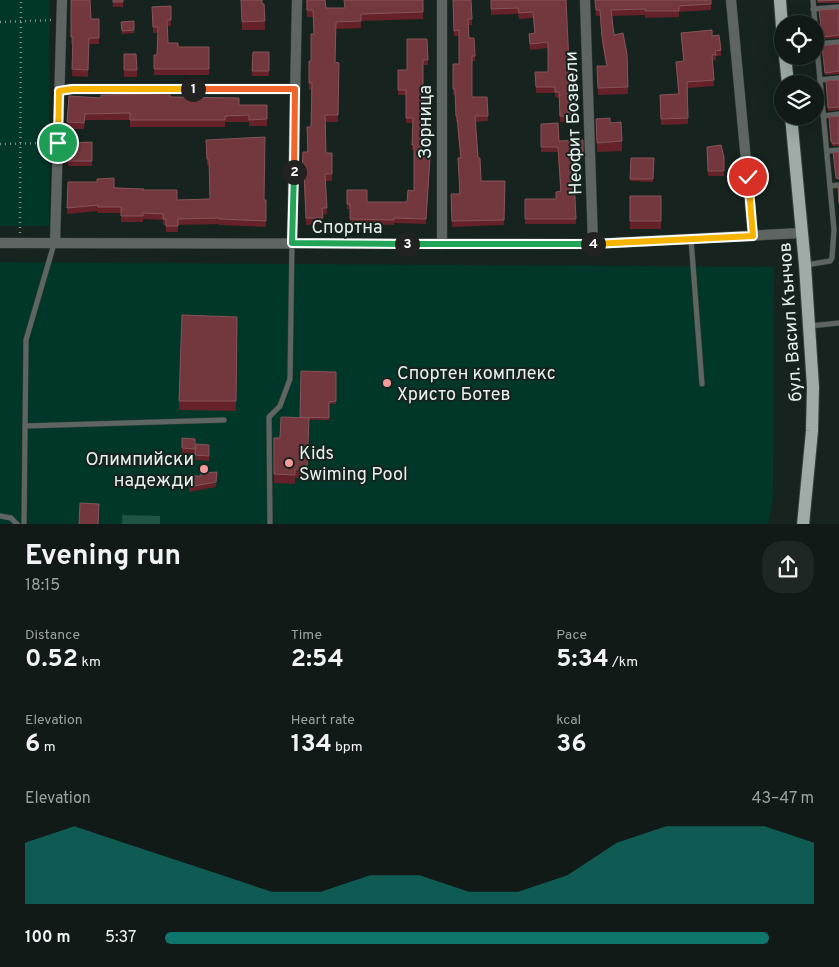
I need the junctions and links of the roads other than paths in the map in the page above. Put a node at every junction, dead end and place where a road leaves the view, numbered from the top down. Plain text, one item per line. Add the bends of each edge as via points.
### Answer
1 (62, 0) edge
2 (297, 0) edge
3 (442, 0) edge
4 (585, 0) edge
5 (731, 0) edge
6 (780, 0) edge
7 (813, 0) edge
8 (839, 7) edge
9 (814, 9) junction
10 (781, 15) edge
11 (814, 15) edge
12 (839, 42) edge
13 (824, 43) edge
14 (839, 78) edge
15 (824, 80) edge
16 (295, 89) junction
17 (59, 91) junction
18 (839, 114) edge
19 (824, 116) edge
20 (792, 125) edge
21 (824, 125) edge
22 (839, 150) edge
23 (826, 151) junction
24 (839, 185) edge
25 (830, 186) junction
26 (836, 229) edge
27 (801, 233) junction
28 (753, 236) junction
29 (691, 239) junction
30 (0, 243) edge
31 (55, 243) junction
32 (292, 243) junction
33 (442, 244) junction
34 (593, 244) junction
35 (805, 265) junction
36 (839, 324) edge
37 (809, 326) junction
38 (702, 384) dead end
39 (224, 420) dead end
40 (25, 426) junction
41 (0, 516) edge
42 (18, 524) edge
43 (24, 524) edge
44 (270, 524) edge
45 (803, 524) edge

1 - 17 street
2 - 16 street
3 - 33 street, Зорница
4 - 34 street, Неофит Бозвели
5 - 28 street
6 - 10 main road
7 - 9 lane
8 - 9 lane
9 - 11 lane
12 - 13 lane
14 - 15 lane
16 - 17 street
16 - 32 street
17 - 31 street
18 - 19 lane
20 - 27 main road, бул. Васил Кънчов
21 - 23 lane
22 - 23 lane
23 - 25 lane
24 - 25 lane
25 - 26 lane
26 - 35 lane via 830,261
27 - 28 street, Спортна
27 - 35 main road, бул. Васил Кънчов
28 - 29 street, Спортна
29 - 34 street, Спортна
29 - 38 lane
30 - 31 street, Спортна
31 - 32 street, Спортна
31 - 40 lane via 26,340
32 - 33 street, Спортна
32 - 44 lane via 290,379 280,406 269,417
33 - 34 street, Спортна
35 - 37 main road, бул. Васил Кънчов
36 - 37 lane
37 - 45 main road, бул. Васил Кънчов via 812,431
39 - 40 lane
40 - 43 lane
41 - 42 lane via 11,518

